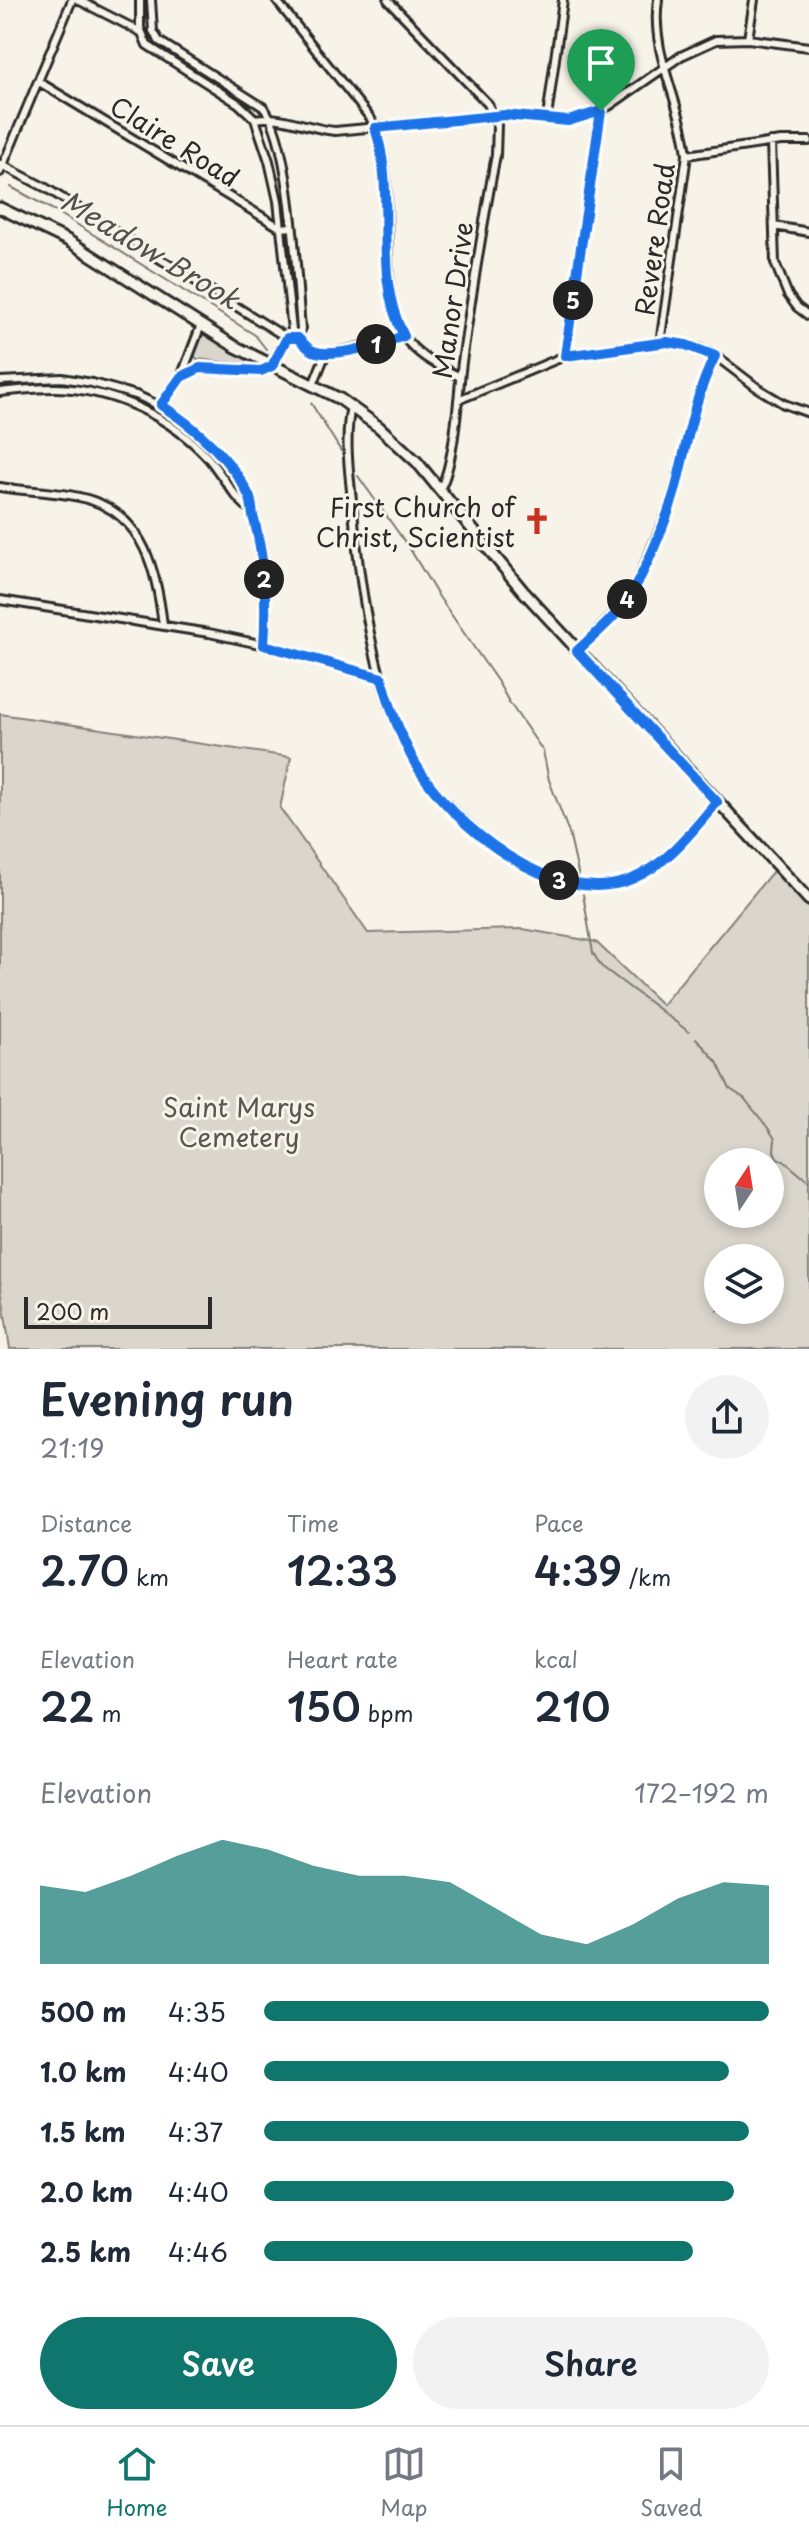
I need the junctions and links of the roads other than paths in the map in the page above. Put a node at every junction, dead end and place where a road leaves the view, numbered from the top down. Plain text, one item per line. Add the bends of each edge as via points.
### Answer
1 (72, 0) edge
2 (78, 0) edge
3 (140, 0) edge
4 (151, 0) edge
5 (276, 0) edge
6 (388, 0) edge
7 (563, 0) edge
8 (658, 0) edge
9 (754, 0) edge
10 (153, 31) junction
11 (140, 32) junction
12 (748, 39) junction
13 (809, 47) edge
14 (665, 67) junction
15 (39, 82) junction
16 (601, 111) junction
17 (495, 116) junction
18 (270, 118) junction
19 (547, 118) junction
20 (255, 119) junction
21 (375, 128) junction
22 (809, 141) edge
23 (771, 142) junction
24 (687, 155) junction
25 (1, 167) edge
26 (0, 208) edge
27 (774, 226) junction
28 (292, 227) junction
29 (281, 228) junction
30 (809, 232) edge
31 (809, 316) edge
32 (201, 325) junction
33 (404, 336) junction
34 (287, 338) junction
35 (298, 338) junction
36 (660, 343) junction
37 (326, 353) junction
38 (565, 356) junction
39 (715, 356) junction
40 (272, 366) junction
41 (181, 377) junction
42 (460, 377) junction
43 (0, 381) edge
44 (313, 385) junction
45 (0, 392) edge
46 (458, 400) junction
47 (161, 405) junction
48 (351, 406) junction
49 (809, 413) edge
50 (155, 415) junction
51 (0, 487) edge
52 (440, 489) junction
53 (252, 510) junction
54 (0, 600) edge
55 (163, 625) junction
56 (264, 645) junction
57 (577, 651) junction
58 (382, 678) junction
59 (717, 802) junction
60 (809, 900) edge

1 - 15 street
2 - 11 street
3 - 11 street
4 - 10 street
5 - 21 street
6 - 17 street
7 - 19 street
8 - 14 street, Revere Road via 656,29
9 - 12 street
10 - 11 street
10 - 18 street via 159,41 263,107
11 - 20 street via 156,53
12 - 13 street
12 - 14 street via 701,45
14 - 16 street
14 - 24 street, Revere Road
15 - 25 street
15 - 29 street, Claire Road
16 - 19 street via 568,121
16 - 38 street
17 - 19 street
17 - 21 street
17 - 42 street, Manor Drive via 496,155
18 - 20 street
18 - 21 street via 325,130
18 - 28 street
20 - 29 street via 275,184
21 - 33 street via 383,155 389,285
22 - 23 street
23 - 24 street
23 - 27 street
24 - 36 street, Revere Road
25 - 34 street via 46,188
26 - 32 main road via 77,246
27 - 30 street
27 - 31 street via 780,280
28 - 29 street
28 - 35 street
29 - 35 street via 292,330
32 - 40 main road
32 - 41 street
33 - 37 street
33 - 42 street via 438,366
34 - 35 street
34 - 40 street
35 - 37 street via 315,352
36 - 38 street
36 - 39 street via 686,345
37 - 44 street
38 - 46 street
39 - 49 street via 759,389
39 - 57 street via 695,406 670,506 636,585
40 - 41 street via 261,371 200,368
40 - 44 main road
41 - 47 street
42 - 46 street, Manor Drive
43 - 47 street via 77,380
44 - 48 main road
45 - 50 street via 90,392
46 - 52 street, Manor Drive
47 - 50 street
47 - 53 street via 227,464
48 - 52 main road via 401,446
48 - 58 street via 347,424 357,554
50 - 53 street via 204,454
51 - 55 street via 92,500 126,523 152,563
52 - 57 main road
53 - 56 street via 263,565
54 - 55 street
55 - 56 street
56 - 58 street
57 - 59 main road
58 - 59 street via 399,730 436,792 511,859 549,877 592,887 632,879 672,853
59 - 60 main road

